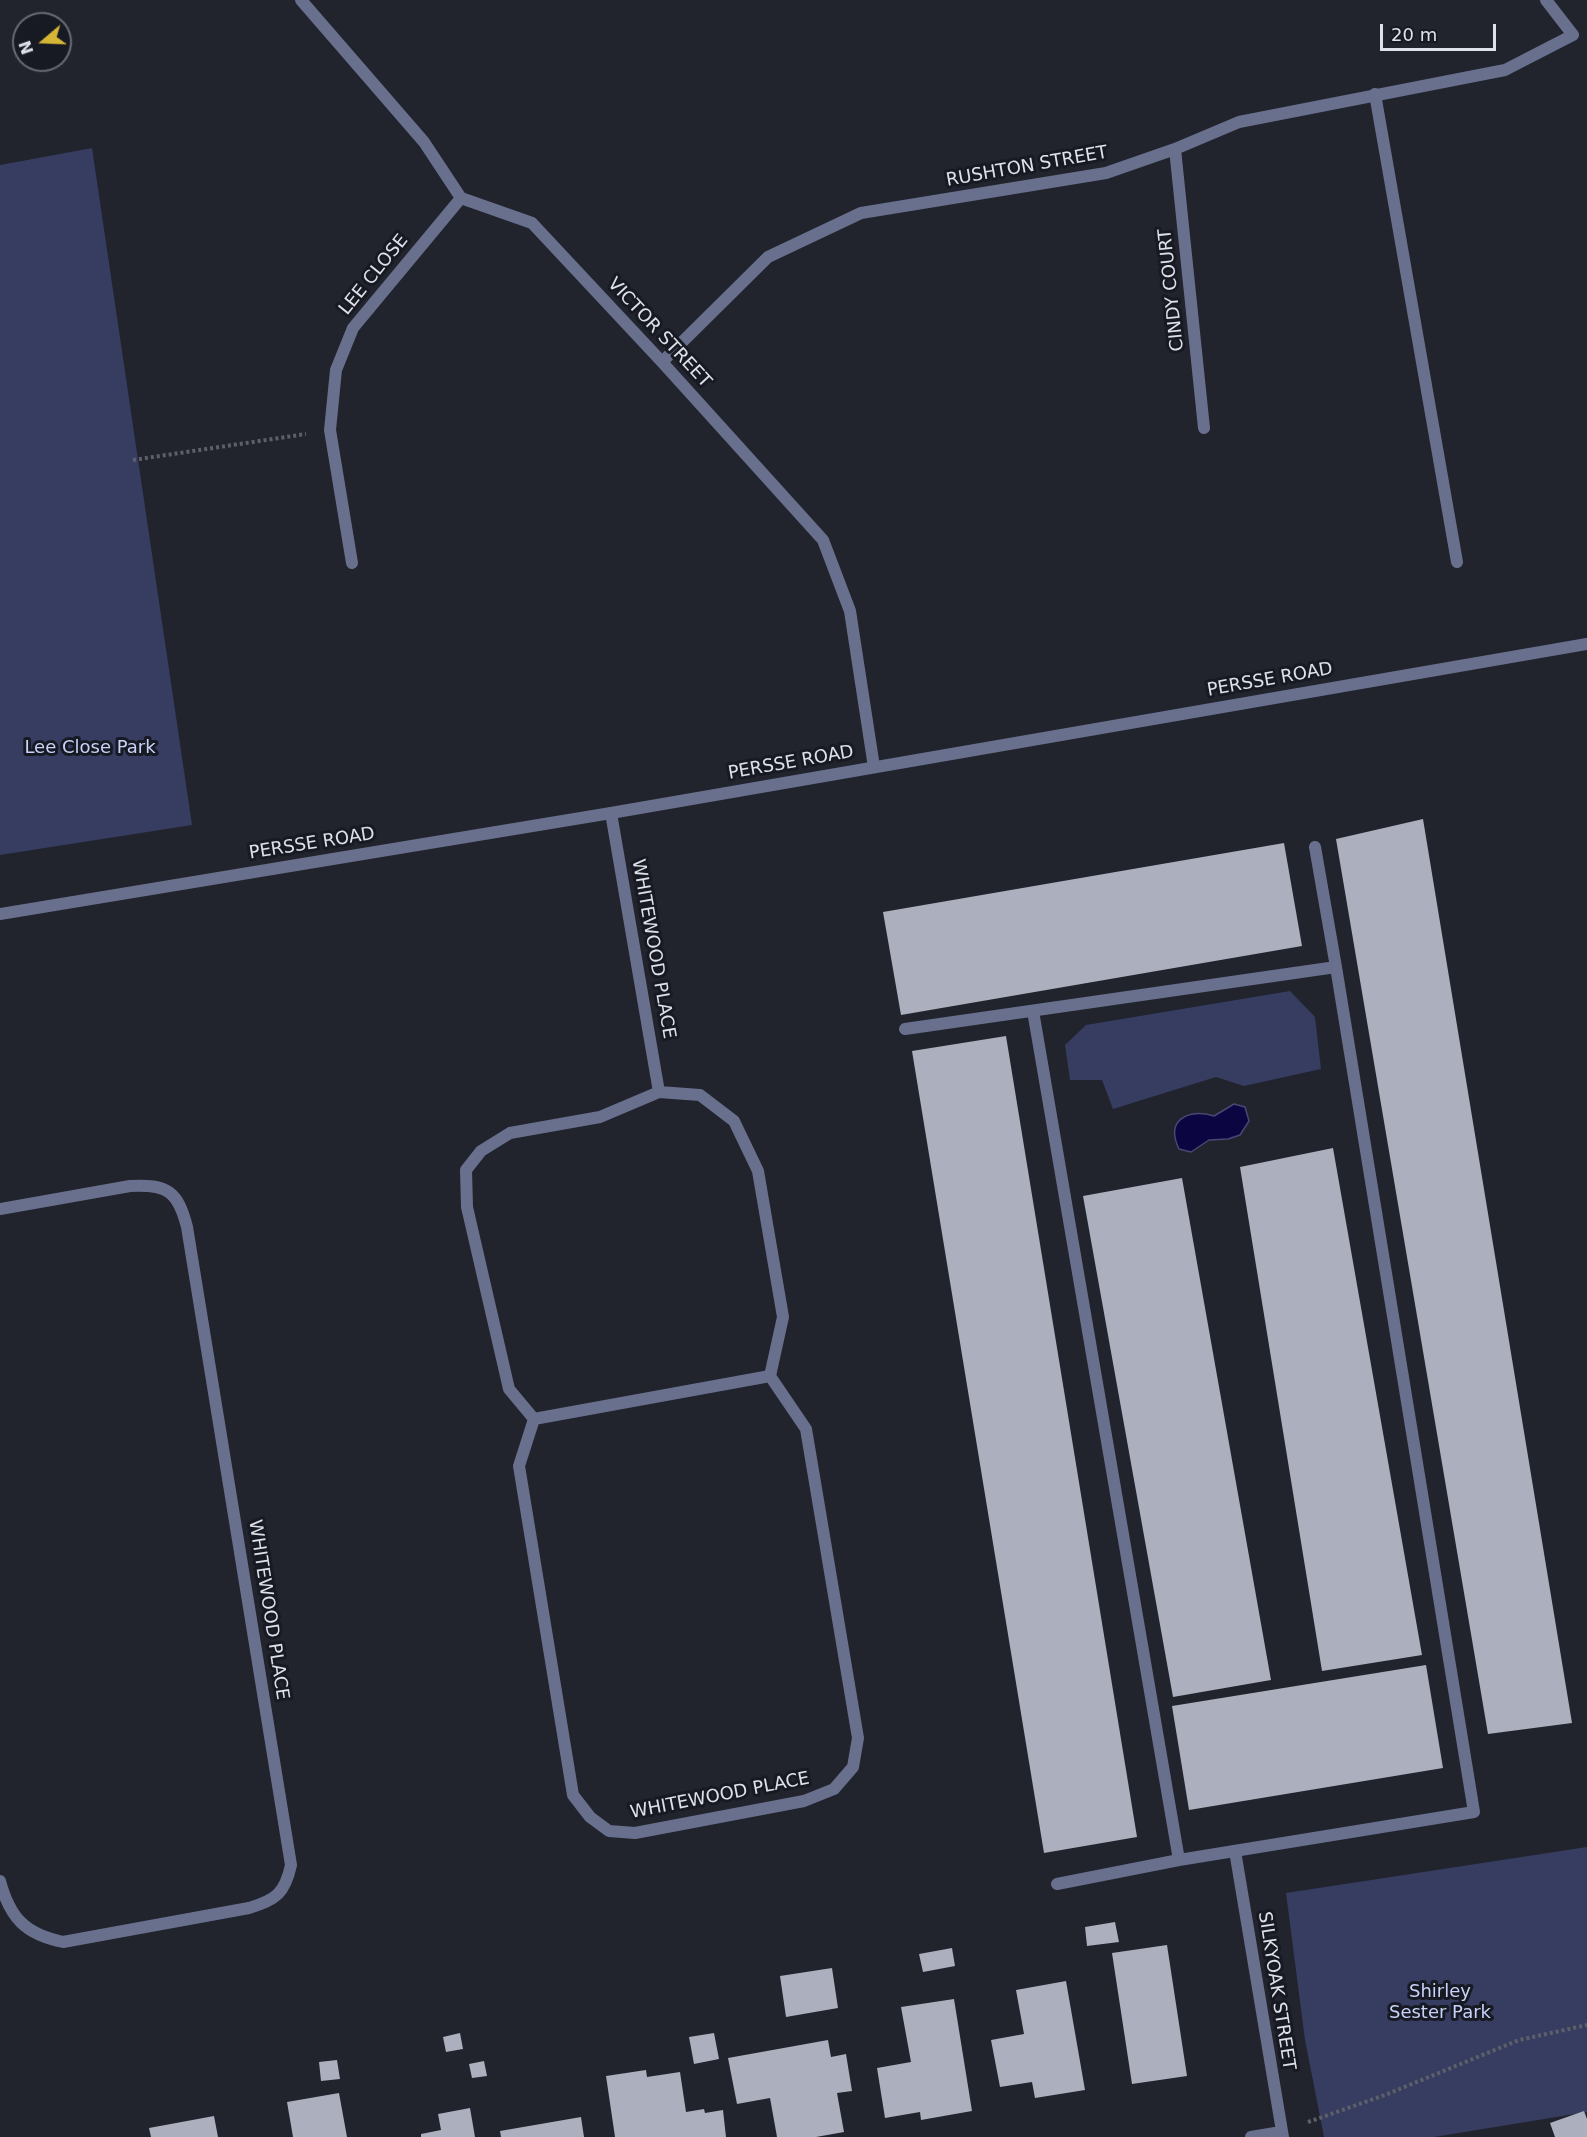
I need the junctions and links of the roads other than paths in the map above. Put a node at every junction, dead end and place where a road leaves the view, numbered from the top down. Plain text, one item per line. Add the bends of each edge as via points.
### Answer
1 (301, 0) edge
2 (1546, 0) edge
3 (1375, 94) junction
4 (1174, 149) junction
5 (461, 198) junction
6 (662, 362) junction
7 (1204, 428) dead end
8 (1457, 562) dead end
9 (352, 563) dead end
10 (1587, 644) edge
11 (874, 767) junction
12 (611, 813) junction
13 (1315, 847) dead end
14 (0, 914) edge
15 (1336, 967) junction
16 (1033, 1011) junction
17 (905, 1029) dead end
18 (659, 1092) junction
19 (0, 1209) edge
20 (770, 1376) junction
21 (534, 1419) junction
22 (1235, 1851) junction
23 (1179, 1860) junction
24 (0, 1881) edge
25 (1057, 1884) dead end
26 (1282, 2134) edge
27 (1251, 2137) edge

1 - 5 street via 424,142
2 - 3 street, RUSHTON STREET via 1573,35 1505,70
3 - 4 street, RUSHTON STREET via 1239,122
3 - 8 street
4 - 6 street, RUSHTON STREET via 1106,173 861,213 768,257
4 - 7 street, CINDY COURT
5 - 6 street, VICTOR STREET via 532,224
5 - 9 street, LEE CLOSE via 353,328 336,370 330,430
6 - 11 street, VICTOR STREET via 823,540 850,611
10 - 11 street, PERSSE ROAD
11 - 12 street, PERSSE ROAD
12 - 14 street, PERSSE ROAD
12 - 18 street, WHITEWOOD PLACE
13 - 15 street
15 - 16 street
15 - 22 street via 1474,1812
16 - 17 street
16 - 23 street
18 - 20 street via 700,1095 734,1121 758,1171 783,1317
18 - 21 street via 600,1117 510,1132 481,1150 466,1170 468,1207 510,1389
19 - 24 street, WHITEWOOD PLACE via 151,1185 177,1198 182,1209 291,1865 278,1896 266,1903 63,1942 42,1937 18,1920
20 - 21 street
20 - 21 street, WHITEWOOD PLACE via 806,1429 858,1738 853,1767 834,1789 804,1801 646,1831 609,1831 590,1817 573,1795 519,1466
22 - 23 street
22 - 26 street, SILKYOAK STREET
23 - 25 street
26 - 27 street

